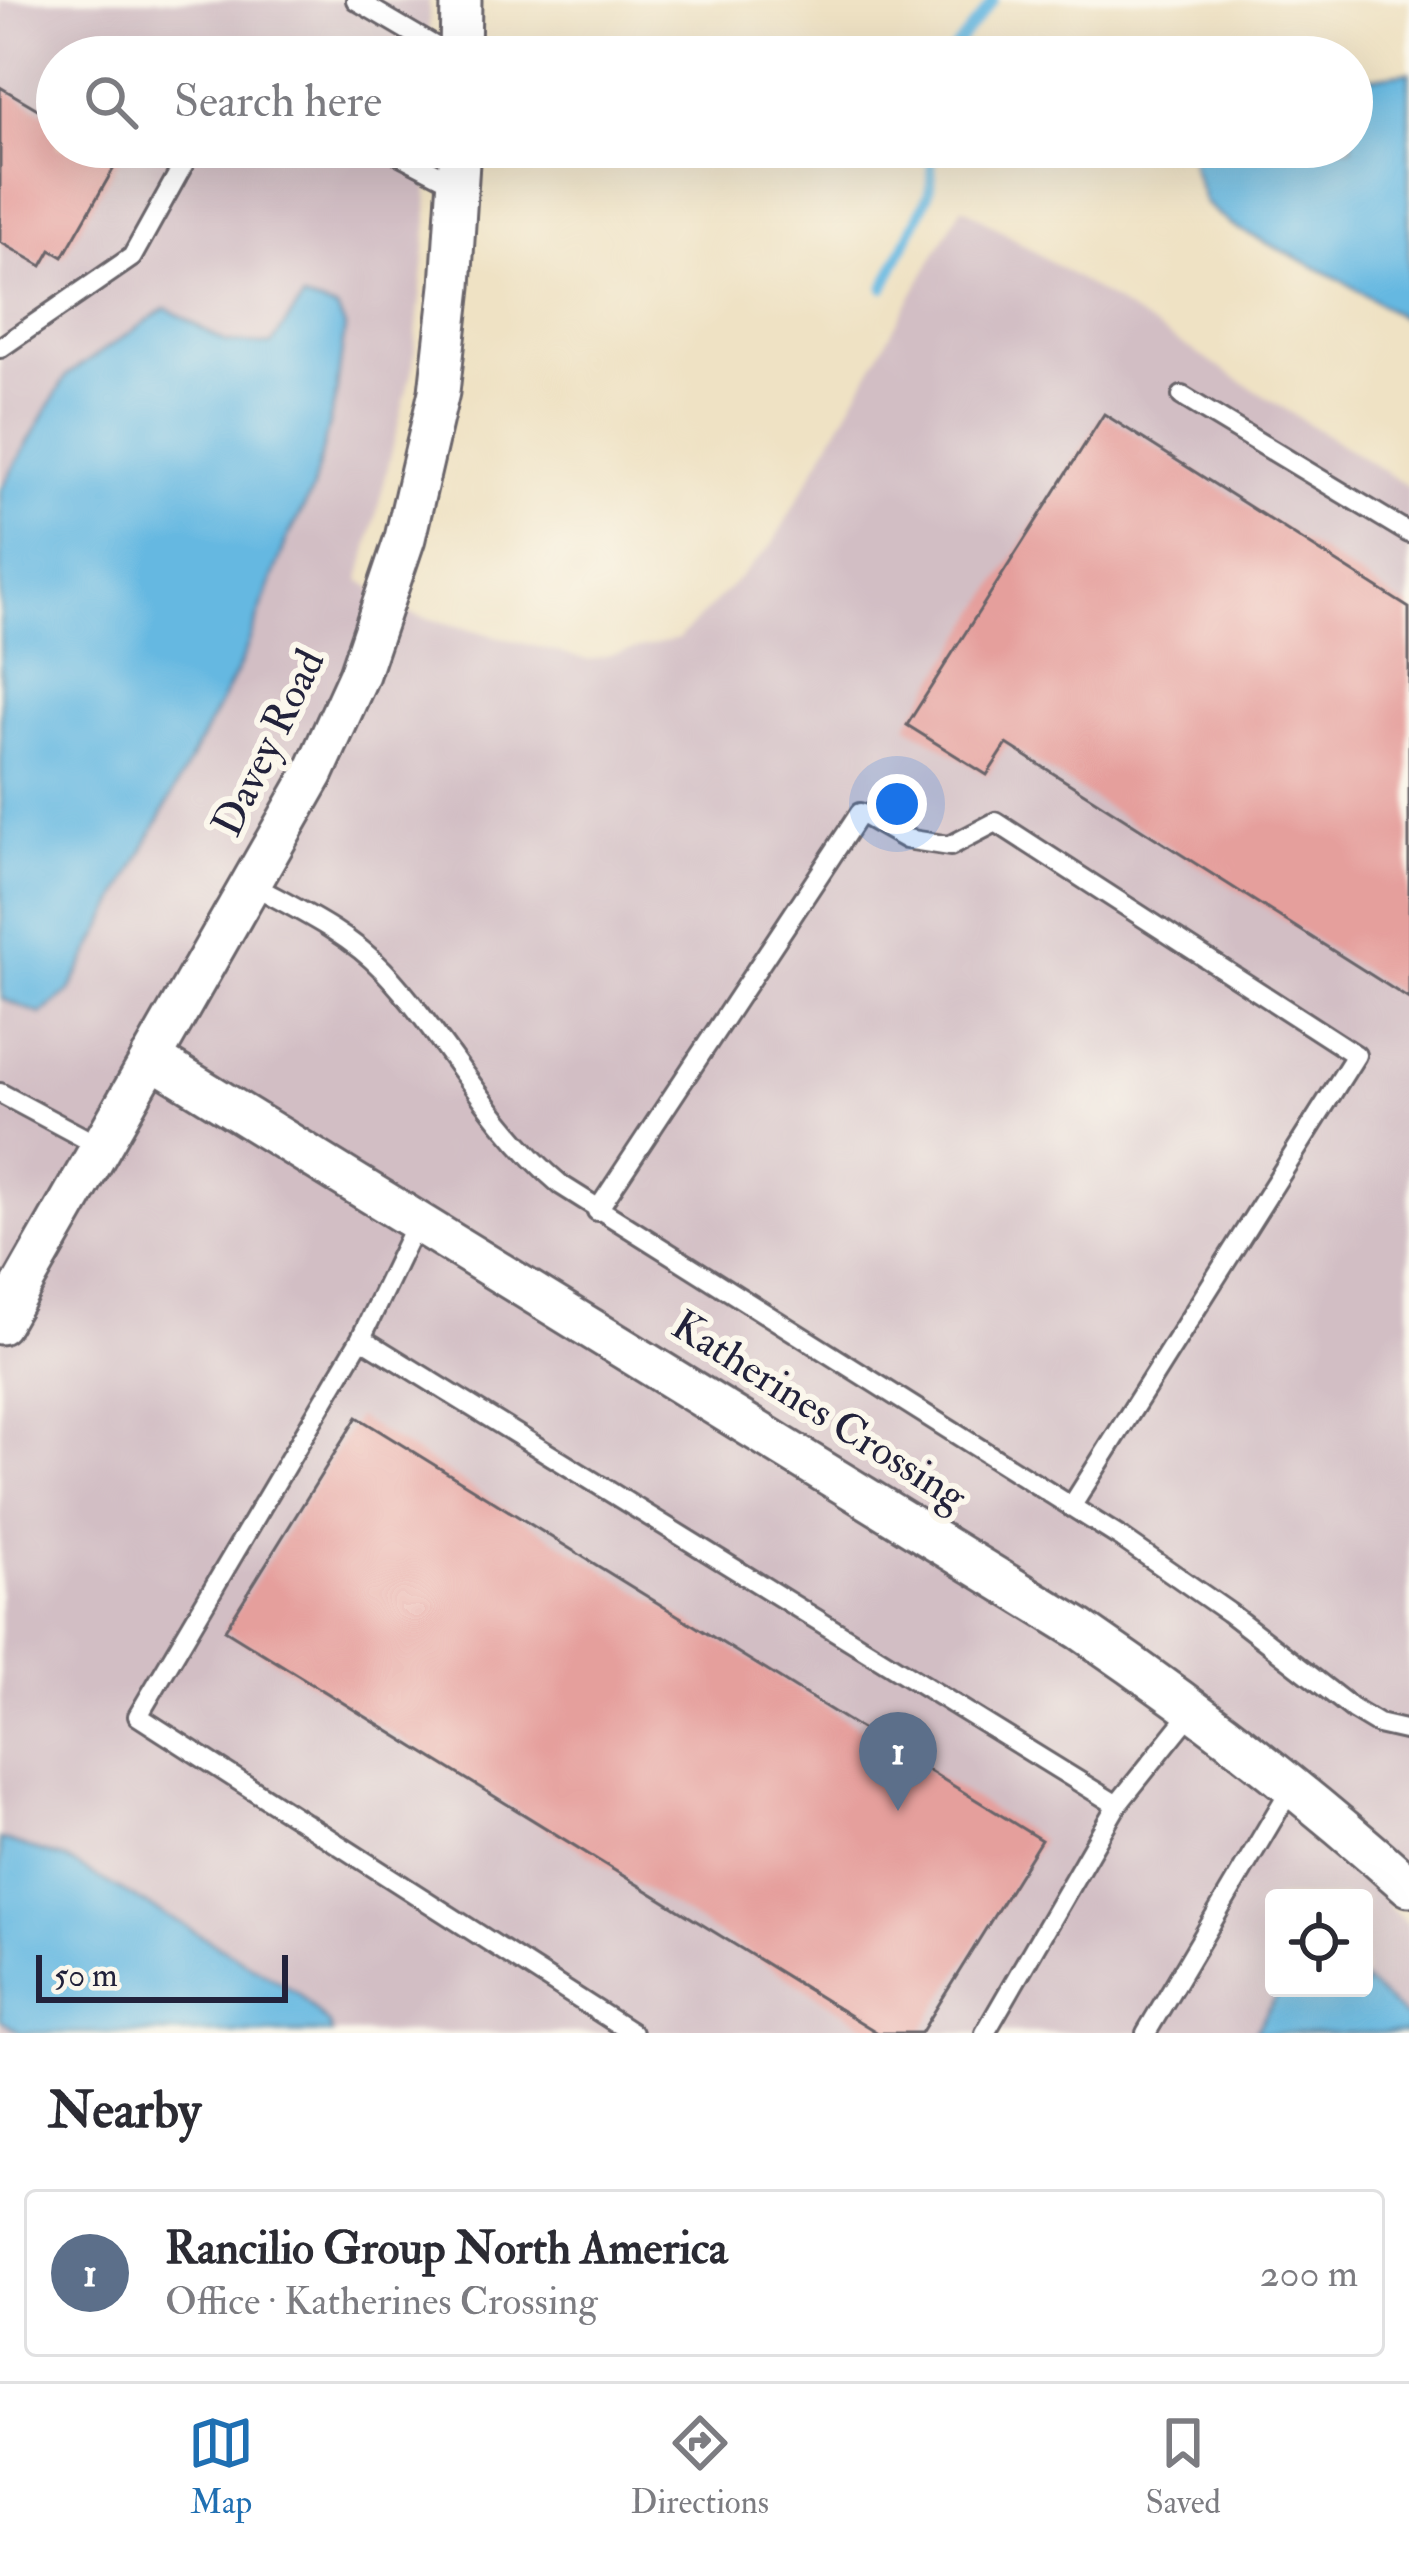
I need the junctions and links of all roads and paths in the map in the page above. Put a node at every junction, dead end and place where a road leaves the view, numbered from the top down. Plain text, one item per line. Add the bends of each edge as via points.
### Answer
1 (356, 0) edge
2 (461, 0) edge
3 (420, 36) edge
4 (458, 36) edge
5 (181, 168) edge
6 (459, 168) edge
7 (0, 348) edge
8 (1182, 396) dead end
9 (1409, 533) edge
10 (250, 884) junction
11 (151, 1058) junction
12 (0, 1093) edge
13 (101, 1147) junction
14 (597, 1211) junction
15 (417, 1221) junction
16 (0, 1324) edge
17 (361, 1338) junction
18 (1071, 1507) junction
19 (1195, 1708) junction
20 (1409, 1731) edge
21 (1293, 1785) junction
22 (1117, 1805) junction
23 (1409, 1886) edge
24 (632, 2033) edge
25 (985, 2033) edge
26 (1146, 2033) edge

1 - 3 lane
2 - 4 street
5 - 7 lane via 132,257
6 - 10 street, Davey Road via 439,392 404,538 359,674
8 - 9 lane
10 - 11 street, Davey Road
10 - 14 lane via 322,923 382,969 514,1141
11 - 13 street, Davey Road
11 - 15 street, Katherines Crossing
12 - 13 lane
13 - 16 street, Davey Road
14 - 18 lane
14 - 18 lane via 860,812 906,839 950,846 996,822 1356,1055
15 - 17 lane
15 - 19 street, Katherines Crossing
17 - 22 lane
17 - 24 lane via 138,1716
18 - 20 lane via 1354,1709
19 - 21 street, Katherines Crossing
19 - 22 lane
21 - 23 street, Katherines Crossing
21 - 26 lane
22 - 25 lane

